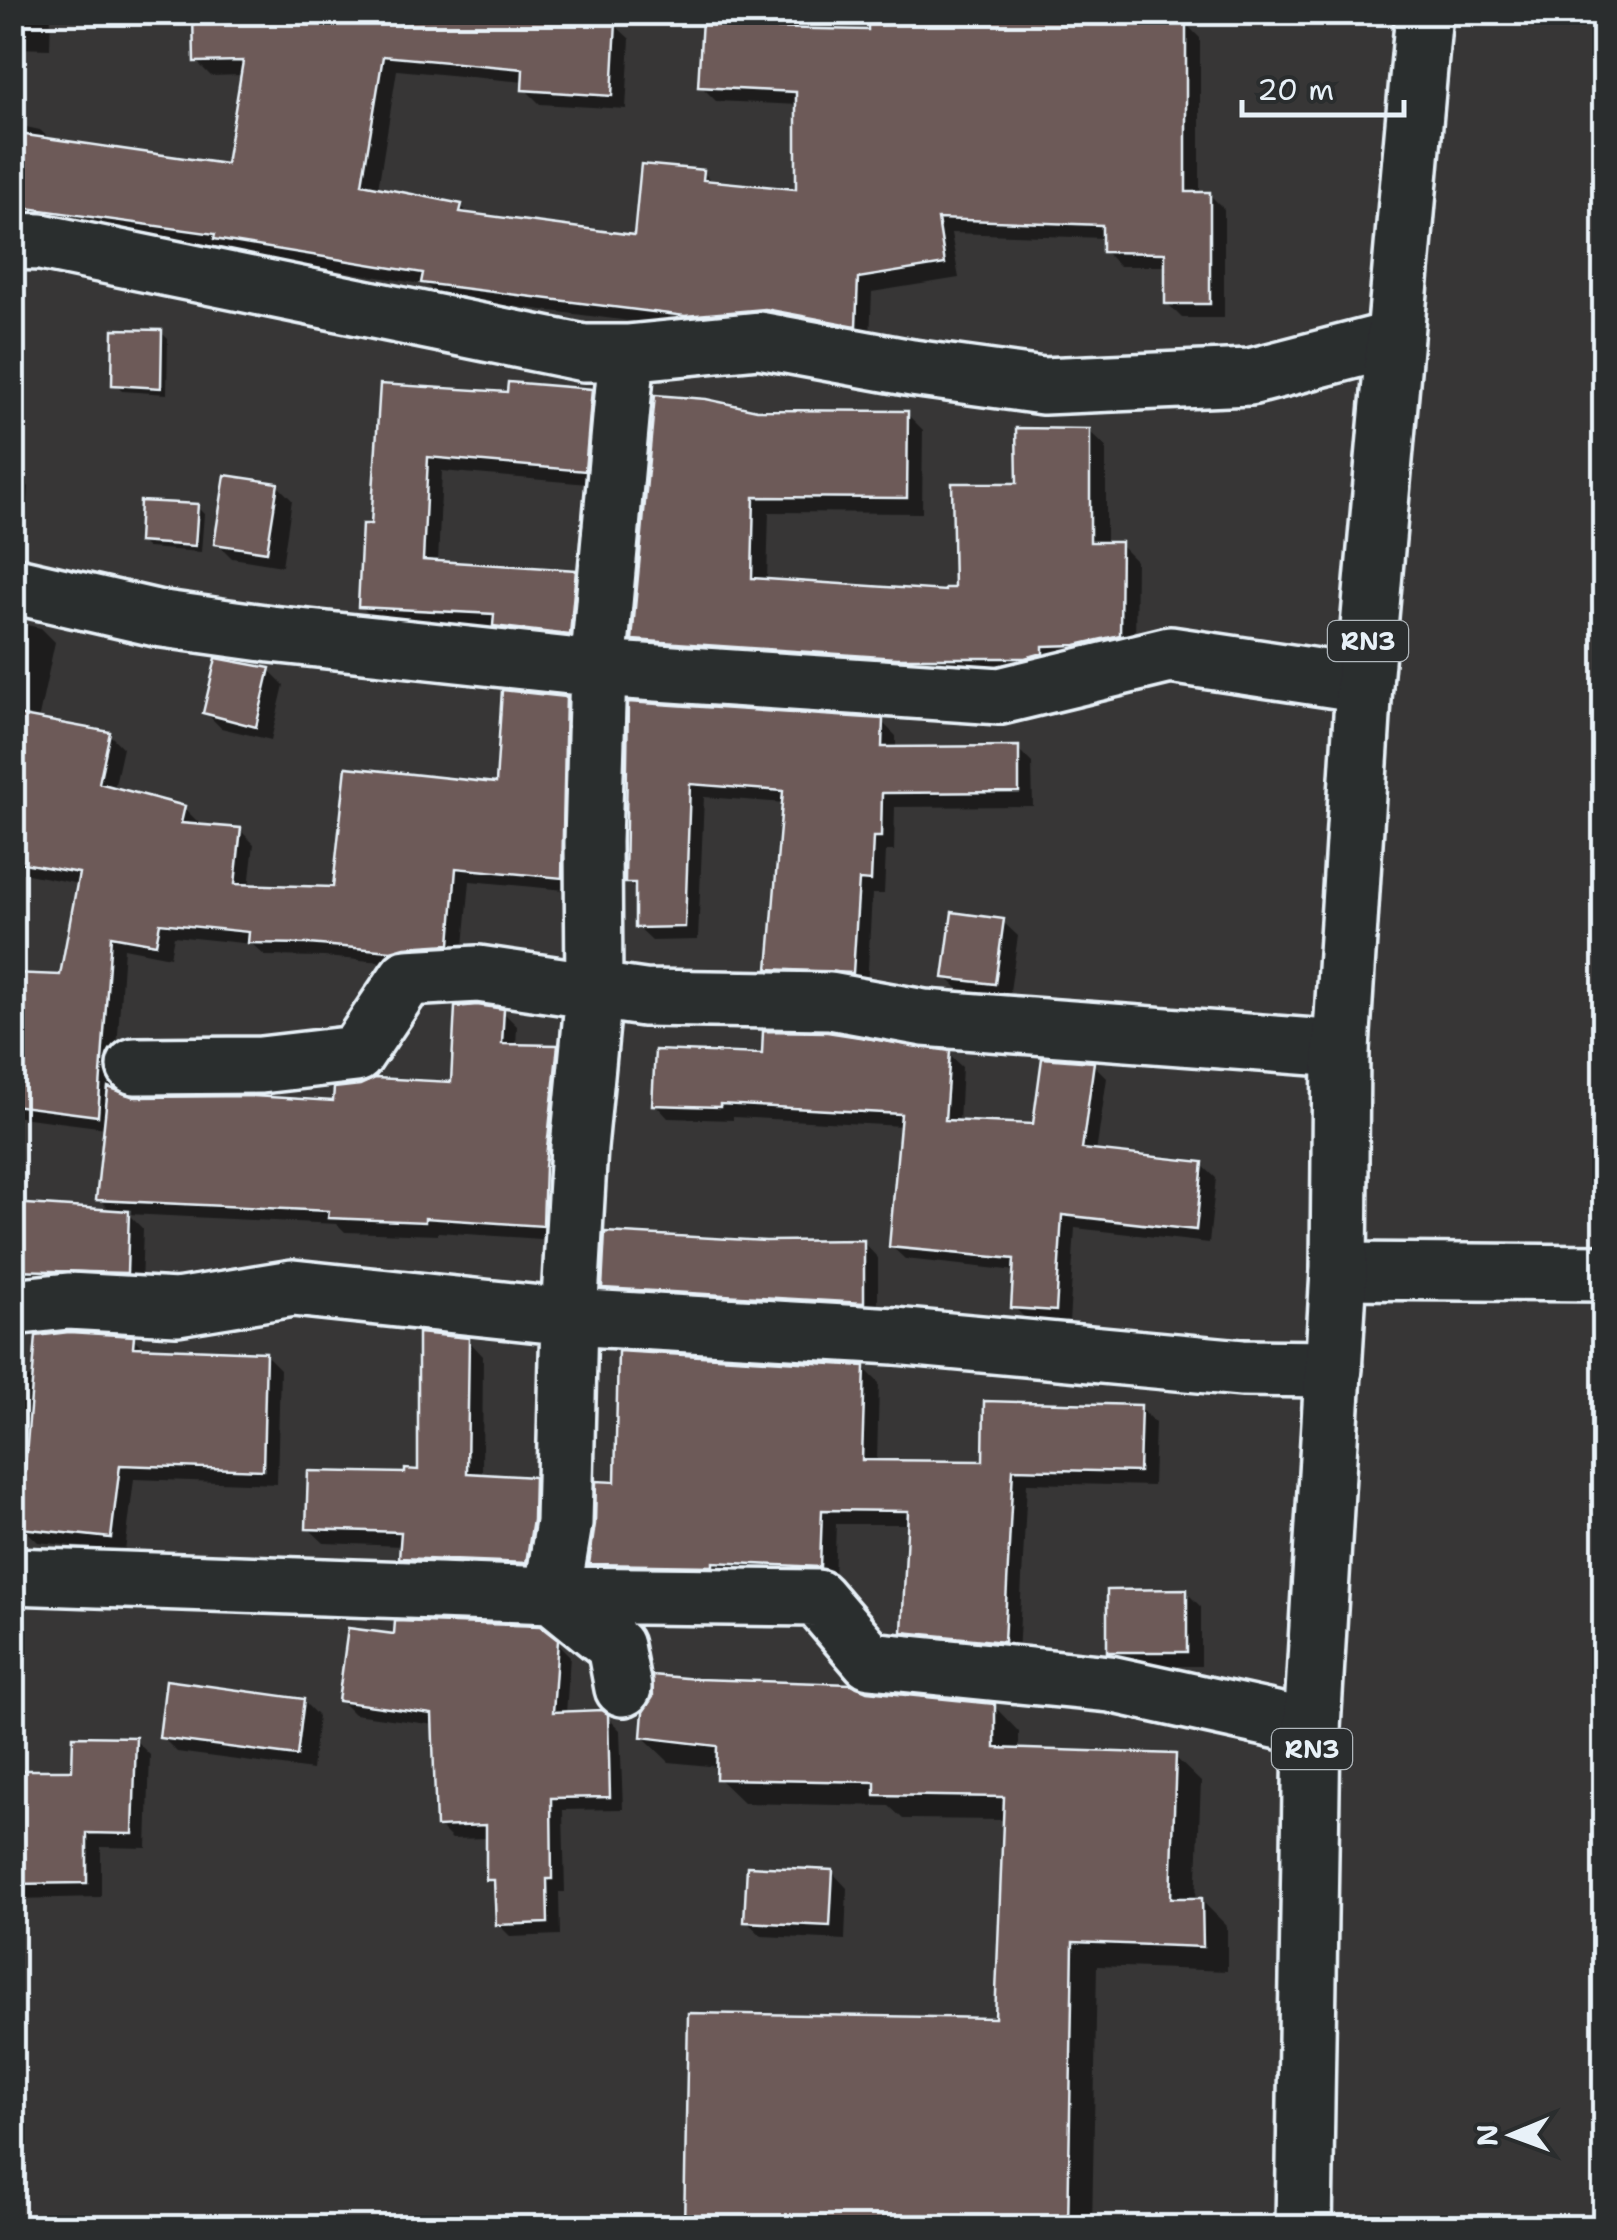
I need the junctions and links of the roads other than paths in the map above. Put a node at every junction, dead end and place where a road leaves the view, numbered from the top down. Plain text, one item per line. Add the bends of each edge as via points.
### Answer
1 (1424, 12) edge
2 (12, 241) edge
3 (1393, 340) junction
4 (628, 354) junction
5 (12, 585) edge
6 (598, 669) junction
7 (1364, 684) junction
8 (594, 993) junction
9 (1340, 1050) junction
10 (135, 1066) dead end
11 (1339, 1270) junction
12 (1604, 1274) edge
13 (12, 1307) edge
14 (569, 1318) junction
15 (1334, 1369) junction
16 (12, 1576) edge
17 (552, 1595) junction
18 (623, 1688) dead end
19 (1312, 1728) junction
20 (1304, 2228) edge

1 - 3 main road, RN3
2 - 4 main road via 584,353
3 - 4 main road via 1250,377 1043,386 760,340
3 - 7 main road, RN3
4 - 6 main road
5 - 6 main road via 156,618
6 - 7 main road via 1000,696 1170,655
6 - 8 main road
7 - 9 main road, RN3
8 - 9 main road via 830,1001 924,1018
8 - 10 main road via 478,974 407,978 356,1054 261,1065
8 - 14 main road
9 - 11 main road, RN3
11 - 12 main road
11 - 15 main road, RN3
13 - 14 main road via 68,1301 177,1307 293,1288
14 - 15 main road via 895,1336 1242,1368
14 - 17 main road via 564,1523
15 - 19 main road, RN3
16 - 17 main road
17 - 18 main road via 615,1646
17 - 19 main road via 818,1598 870,1660 1110,1684
19 - 20 main road, RN3

